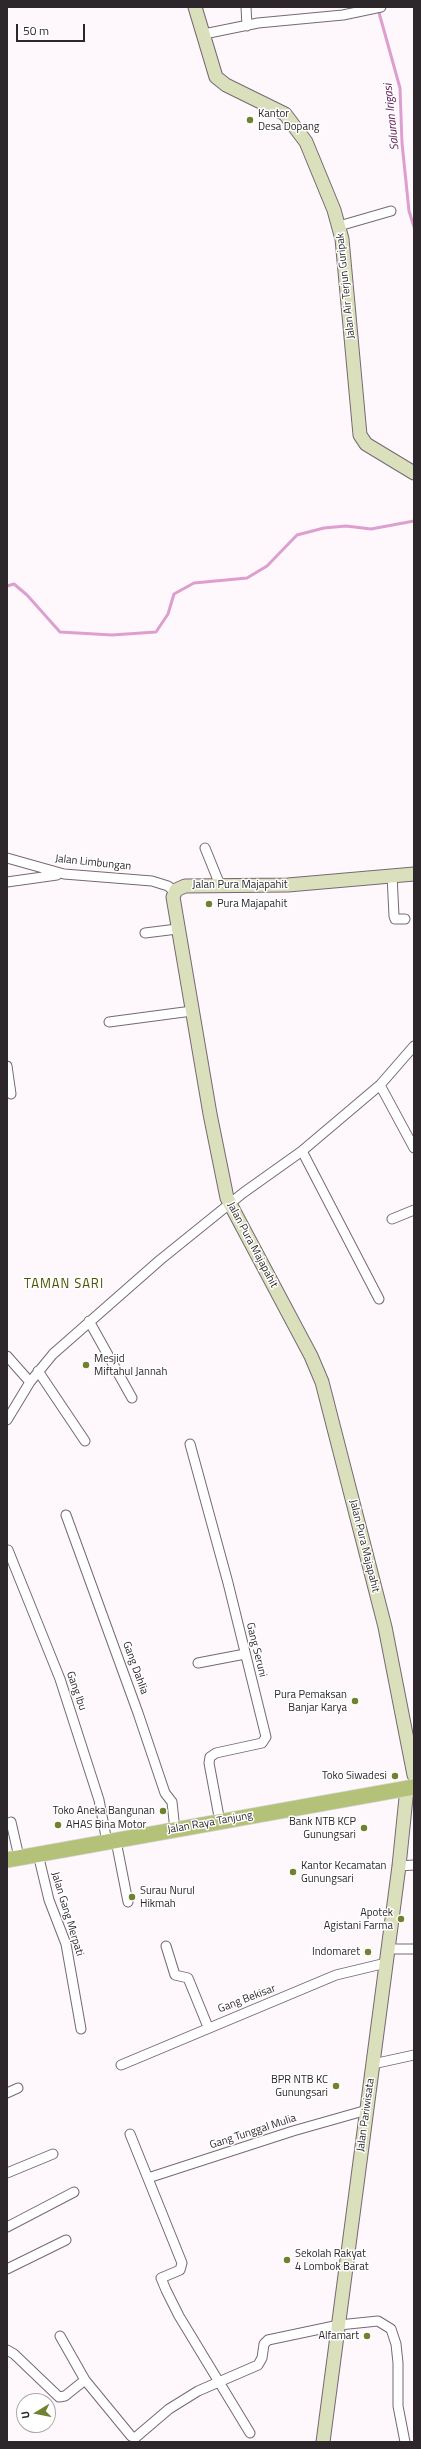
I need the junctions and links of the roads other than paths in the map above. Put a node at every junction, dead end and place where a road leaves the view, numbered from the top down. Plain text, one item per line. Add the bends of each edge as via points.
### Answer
1 (195, 7) edge
2 (246, 7) edge
3 (381, 7) edge
4 (247, 26) junction
5 (204, 34) junction
6 (391, 211) dead end
7 (339, 226) junction
8 (414, 473) edge
9 (204, 848) dead end
10 (7, 858) edge
11 (64, 874) junction
12 (414, 874) edge
13 (392, 875) junction
14 (7, 882) edge
15 (220, 885) junction
16 (175, 892) junction
17 (405, 919) dead end
18 (177, 929) junction
19 (145, 933) dead end
20 (192, 1011) junction
21 (109, 1022) dead end
22 (414, 1046) edge
23 (7, 1066) edge
24 (380, 1085) junction
25 (11, 1094) dead end
26 (414, 1148) edge
27 (302, 1151) junction
28 (229, 1204) junction
29 (414, 1210) edge
30 (392, 1219) dead end
31 (378, 1299) dead end
32 (89, 1321) junction
33 (7, 1356) edge
34 (38, 1371) junction
35 (30, 1382) junction
36 (132, 1398) dead end
37 (7, 1420) edge
38 (85, 1441) dead end
39 (190, 1444) dead end
40 (66, 1515) dead end
41 (8, 1550) dead end
42 (245, 1654) junction
43 (198, 1663) dead end
44 (414, 1775) edge
45 (411, 1788) edge
46 (11, 1822) dead end
47 (220, 1822) junction
48 (175, 1830) junction
49 (112, 1842) junction
50 (38, 1854) junction
51 (13, 1858) edge
52 (414, 1865) edge
53 (399, 1866) junction
54 (128, 1902) dead end
55 (166, 1946) dead end
56 (387, 1949) junction
57 (414, 1949) edge
58 (386, 1963) junction
59 (208, 2027) junction
60 (81, 2030) dead end
61 (414, 2055) edge
62 (373, 2064) junction
63 (121, 2065) dead end
64 (18, 2088) dead end
65 (7, 2093) edge
66 (367, 2110) junction
67 (130, 2134) dead end
68 (53, 2154) dead end
69 (7, 2173) edge
70 (148, 2178) junction
71 (74, 2192) dead end
72 (7, 2227) edge
73 (66, 2240) dead end
74 (7, 2269) edge
75 (339, 2325) junction
76 (60, 2336) dead end
77 (7, 2350) edge
78 (85, 2380) junction
79 (219, 2380) junction
80 (250, 2433) dead end
81 (323, 2442) edge
82 (405, 2442) edge

1 - 5 street, Jalan Air Terjun Guripak
2 - 4 street
3 - 4 street via 343,15
4 - 5 street
5 - 7 street, Jalan Air Terjun Guripak via 216,76 226,85 285,114 301,134
6 - 7 street
7 - 8 street, Jalan Air Terjun Guripak via 346,264 360,435 366,444
9 - 15 street
10 - 11 street, Jalan Limbungan
11 - 14 street
11 - 16 street, Jalan Limbungan via 152,881 168,886
12 - 13 street, Jalan Pura Majapahit
13 - 15 street, Jalan Pura Majapahit via 288,885
13 - 17 street via 394,916 398,920
15 - 16 street, Jalan Pura Majapahit via 185,886
16 - 18 street, Jalan Pura Majapahit via 173,902
18 - 19 street
18 - 20 street, Jalan Pura Majapahit
20 - 21 street
20 - 28 street, Jalan Pura Majapahit via 220,1168
22 - 24 street
23 - 25 street
24 - 26 street
24 - 27 street
27 - 28 street
27 - 31 street
28 - 32 street
28 - 44 street, Jalan Pura Majapahit via 311,1356 322,1382 385,1627
29 - 30 street
32 - 34 street
32 - 36 street
33 - 35 street
34 - 35 street
34 - 38 street
35 - 37 street
39 - 42 street, Gang Seruni
40 - 48 street, Gang Dahlia via 138,1713 164,1793 172,1802
41 - 49 street, Gang Ibu via 60,1679
42 - 43 street
42 - 47 street, Gang Seruni via 266,1738 262,1743 216,1753 210,1757
45 - 47 main road, Jalan Raya Tanjung
45 - 53 street, Jalan Pariwisata
46 - 51 street
47 - 48 main road, Jalan Raya Tanjung
48 - 49 main road, Jalan Raya Tanjung
49 - 50 main road, Jalan Raya Tanjung
49 - 54 street, Gang Ibu
50 - 51 main road, Jalan Raya Tanjung
50 - 60 street, Jalan Gang Merpati via 49,1900 66,1944
52 - 53 street
53 - 56 street, Jalan Pariwisata
55 - 59 street via 176,1975 188,1978
56 - 57 street
56 - 58 street, Jalan Pariwisata
58 - 59 street, Gang Bekisar via 343,1972
58 - 62 street, Jalan Pariwisata
59 - 63 street, Gang Bekisar
61 - 62 street
62 - 66 street, Jalan Pariwisata
64 - 65 street
66 - 70 street, Gang Tunggal Mulia
66 - 75 street, Jalan Pariwisata
67 - 70 street
68 - 69 street
70 - 79 street via 182,2264 180,2270 161,2278 179,2316
71 - 72 street
73 - 74 street
75 - 79 street via 268,2340 259,2364
75 - 81 street, Jalan Pariwisata
75 - 82 street via 378,2321 386,2324 392,2332 398,2358 399,2418
76 - 78 street
77 - 78 street via 59,2397 66,2396
78 - 79 street via 135,2438 169,2409
79 - 80 street

